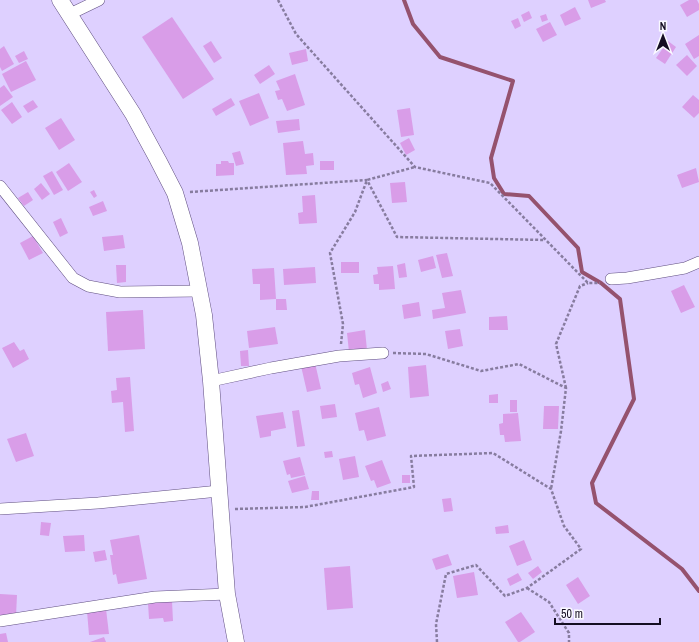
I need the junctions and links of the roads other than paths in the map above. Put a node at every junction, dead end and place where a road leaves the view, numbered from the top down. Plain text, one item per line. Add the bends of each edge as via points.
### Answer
1 (60, 0) edge
2 (99, 0) edge
3 (70, 14) junction
4 (0, 186) edge
5 (699, 262) edge
6 (611, 279) road end
7 (199, 291) junction
8 (383, 353) road end
9 (211, 381) junction
10 (219, 491) junction
11 (0, 509) edge
12 (227, 594) junction
13 (0, 621) edge
14 (236, 642) edge

1 - 3 main road
2 - 3 street
3 - 7 main road via 133,114 175,193 190,243
4 - 7 street via 73,278 88,286 120,292
5 - 6 street via 685,268
7 - 9 main road
8 - 9 street via 339,356
9 - 10 main road
10 - 11 street via 98,503
10 - 12 main road
12 - 13 street via 155,597
12 - 14 main road

